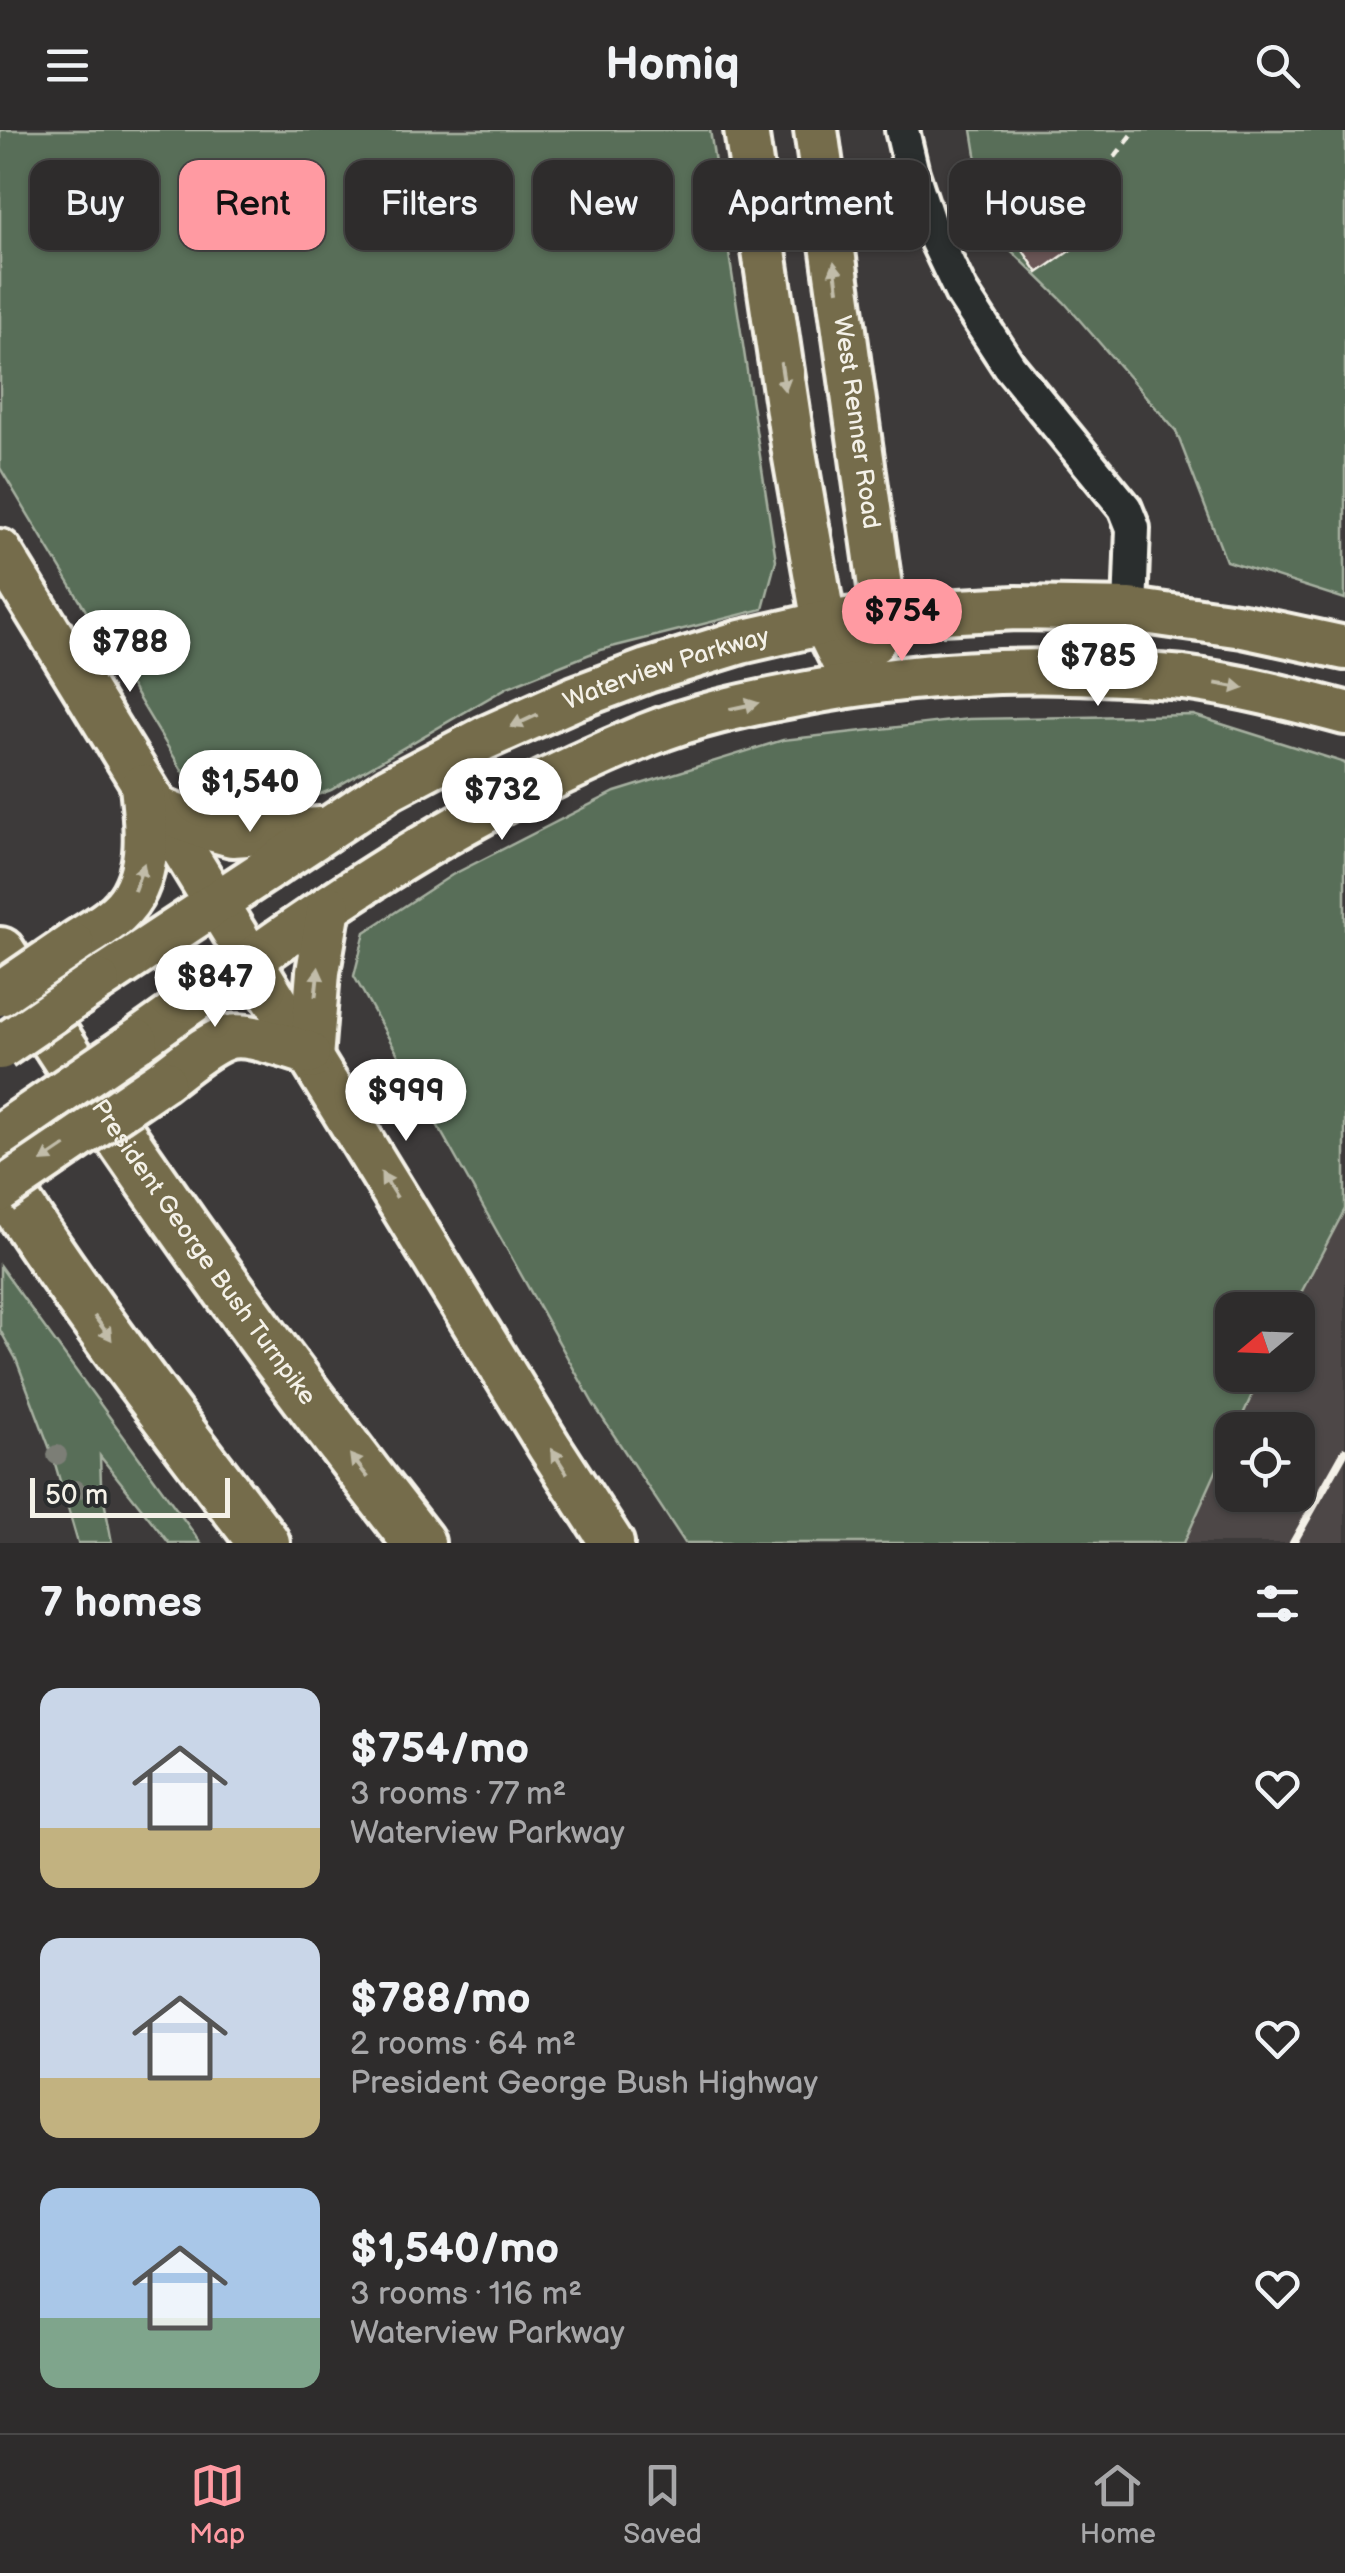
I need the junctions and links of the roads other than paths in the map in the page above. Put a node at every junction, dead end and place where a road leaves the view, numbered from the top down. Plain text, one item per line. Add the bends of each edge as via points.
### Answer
1 (746, 130) edge
2 (816, 130) edge
3 (902, 130) edge
4 (0, 551) edge
5 (1130, 610) junction
6 (884, 615) junction
7 (824, 623) junction
8 (1345, 648) edge
9 (854, 684) junction
10 (1345, 714) edge
11 (149, 794) junction
12 (326, 828) junction
13 (215, 902) junction
14 (329, 907) junction
15 (0, 953) edge
16 (252, 961) junction
17 (0, 994) edge
18 (0, 1048) edge
19 (309, 1055) junction
20 (0, 1135) edge
21 (0, 1178) edge
22 (0, 1191) edge
23 (264, 1543) edge
24 (419, 1543) edge
25 (612, 1543) edge

1 -> 7 main road
6 -> 2 main road, West Renner Road
3 - 5 lane via 929,225 960,292 1009,366 1125,508 1132,528
4 - 11 main road
5 - 6 main road, Waterview Parkway
5 - 8 main road, Waterview Parkway
6 - 7 main road, Waterview Parkway
6 - 9 main road
7 - 9 main road
7 -> 12 main road, Waterview Parkway via 741,642 574,698 390,788
9 -> 10 main road via 1066,670 1182,678
14 -> 9 main road via 494,806 651,733
11 - 12 main road via 203,827 232,835
11 - 13 main road
17 -> 11 main road, bridge via 120,912 145,859
12 - 13 main road, Waterview Parkway
13 - 16 main road
13 - 18 main road, Waterview Parkway, bridge
14 - 16 main road
19 -> 14 main road
24 -> 15 highway, President George Bush Turnpike via 210,1265
16 - 19 main road
16 - 20 main road, bridge
19 -> 22 main road, bridge via 246,1037 218,1042
25 -> 19 main road
21 -> 23 highway

